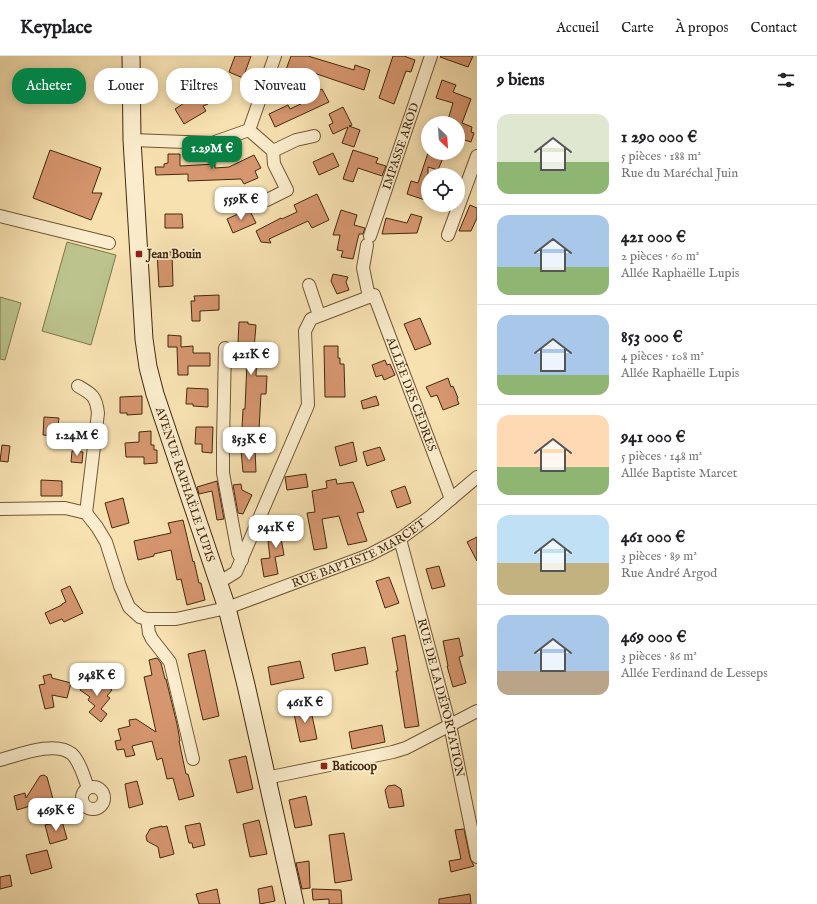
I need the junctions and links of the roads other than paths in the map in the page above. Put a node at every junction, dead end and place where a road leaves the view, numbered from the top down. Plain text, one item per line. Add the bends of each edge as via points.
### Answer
1 (131, 56) edge
2 (275, 56) edge
3 (431, 56) edge
4 (249, 130) junction
5 (314, 136) dead end
6 (132, 140) junction
7 (273, 151) junction
8 (477, 156) edge
9 (266, 200) dead end
10 (0, 216) edge
11 (448, 235) dead end
12 (369, 241) joint
13 (109, 243) dead end
14 (309, 285) dead end
15 (369, 297) junction
16 (319, 315) junction
17 (225, 348) dead end
18 (78, 386) dead end
19 (477, 477) edge
20 (451, 499) junction
21 (0, 509) edge
22 (86, 513) junction
23 (400, 539) junction
24 (242, 560) junction
25 (218, 583) junction
26 (227, 608) junction
27 (147, 619) junction
28 (477, 711) edge
29 (449, 725) junction
30 (193, 759) dead end
31 (0, 760) edge
32 (266, 778) junction
33 (88, 788) dead end
34 (477, 857) edge
35 (295, 904) edge

1 - 6 street, AVENUE RAPHAËLE LUPIS
2 - 4 street
3 - 12 street, IMPASSE AROD
4 - 6 street via 212,143
4 - 7 street
5 - 7 street via 296,140
6 - 25 street, AVENUE RAPHAËLE LUPIS via 144,339 148,367
7 - 9 street via 274,164 287,190
8 - 11 street
10 - 13 street
12 - 15 street, ALLÉE DES CÈDRES via 363,268
14 - 16 street
15 - 16 street
15 - 20 street, ALLÉE DES CÈDRES via 374,295
16 - 24 street via 311,319 305,331 308,405
17 - 24 street via 223,473 238,553
18 - 22 street via 92,395 98,413
19 - 20 street, RUE BAPTISTE MARCET
20 - 23 street, RUE BAPTISTE MARCET
21 - 22 street via 65,508
22 - 27 street via 106,542 129,607 140,617
23 - 26 street, RUE BAPTISTE MARCET via 369,555
23 - 29 street, RUE DE LA DÉPORTATION
24 - 25 street via 236,572
25 - 26 street, AVENUE RAPHAËLE LUPIS
26 - 27 street, RUE BAPTISTE MARCET via 176,619
26 - 32 street, AVENUE RAPHAËLE LUPIS
27 - 30 street via 152,639 170,662
28 - 29 street
29 - 32 street via 406,748 393,752
29 - 34 street, RUE DE LA DÉPORTATION
31 - 33 street via 46,748 63,749 78,763
32 - 35 street, AVENUE RAPHAËLE LUPIS

